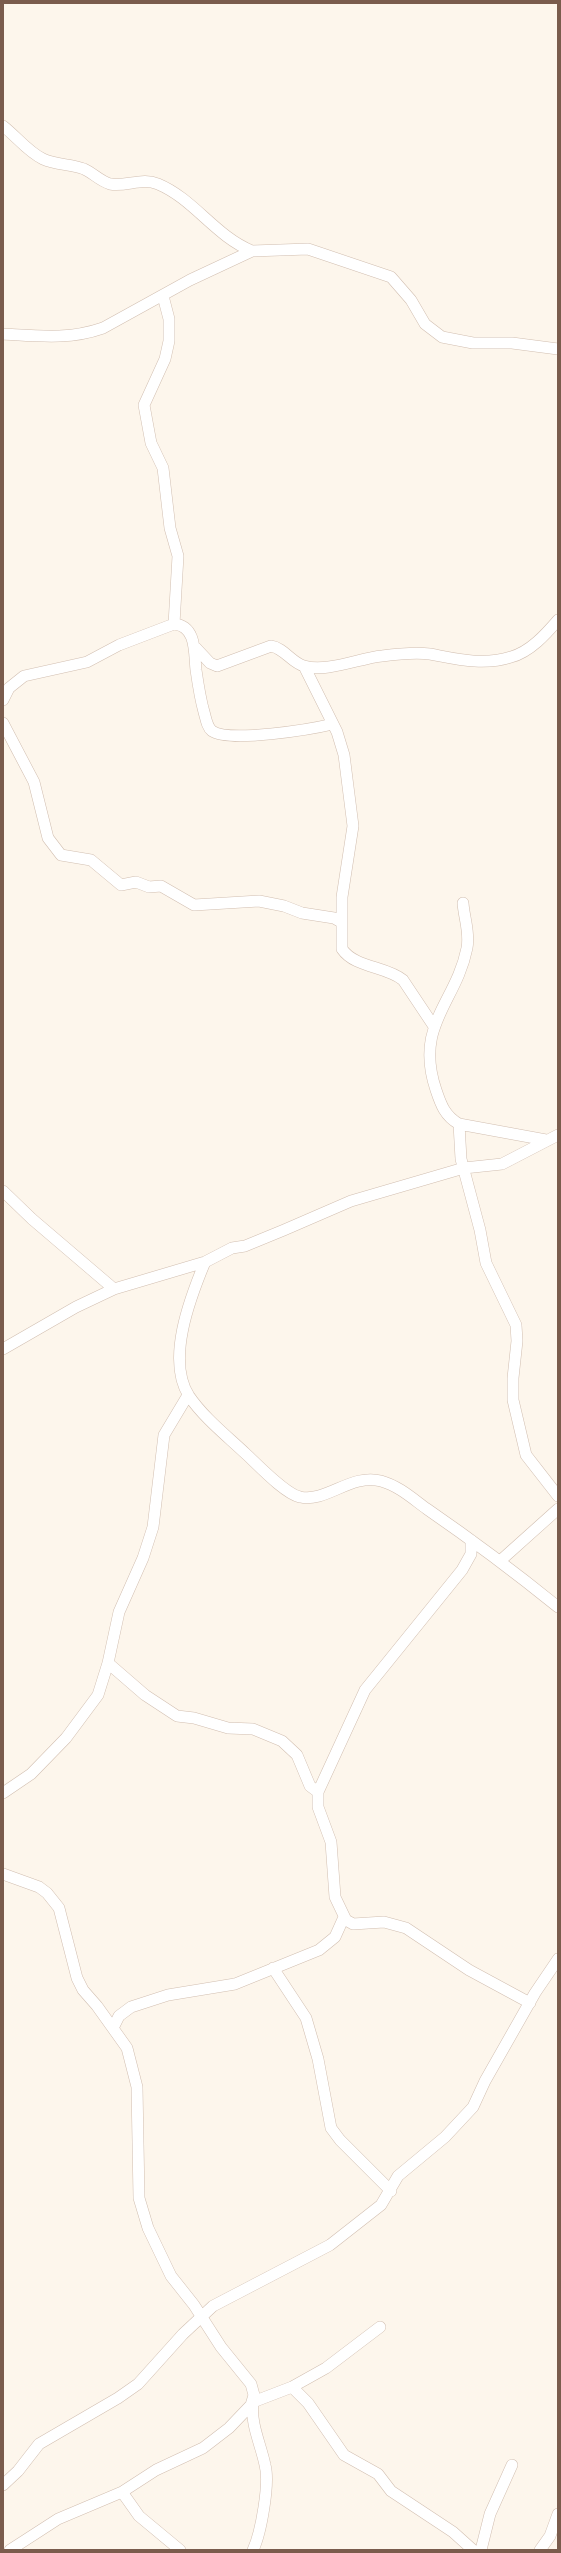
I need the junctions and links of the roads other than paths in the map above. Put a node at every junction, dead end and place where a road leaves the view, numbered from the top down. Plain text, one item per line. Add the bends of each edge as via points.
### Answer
1 (3, 126) edge
2 (252, 251) junction
3 (163, 296) junction
4 (3, 334) edge
5 (558, 349) edge
6 (558, 620) edge
7 (174, 624) junction
8 (554, 629) edge
9 (196, 648) junction
10 (304, 666) junction
11 (3, 700) edge
12 (3, 723) edge
13 (333, 724) junction
14 (463, 902) dead end
15 (341, 922) junction
16 (433, 1025) junction
17 (459, 1124) junction
18 (558, 1135) edge
19 (546, 1140) junction
20 (464, 1168) junction
21 (3, 1191) edge
22 (205, 1262) junction
23 (114, 1289) junction
24 (3, 1349) edge
25 (188, 1395) junction
26 (558, 1496) edge
27 (558, 1509) edge
28 (472, 1540) junction
29 (500, 1561) junction
30 (558, 1607) edge
31 (108, 1663) junction
32 (318, 1792) junction
33 (3, 1793) edge
34 (3, 1874) edge
35 (344, 1917) junction
36 (558, 1959) edge
37 (273, 1968) junction
38 (530, 2002) junction
39 (113, 2028) junction
40 (391, 2191) junction
41 (201, 2318) junction
42 (380, 2327) dead end
43 (292, 2387) junction
44 (253, 2402) junction
45 (512, 2465) dead end
46 (3, 2485) edge
47 (122, 2492) junction
48 (558, 2514) edge
49 (10, 2550) edge
50 (180, 2550) edge
51 (253, 2550) edge
52 (473, 2550) edge
53 (481, 2550) edge
54 (540, 2550) edge

1 - 2 street via 33,153 52,163 78,166 109,183 146,181 159,184 231,241
2 - 3 street
2 - 5 street via 308,249 391,278 411,300 425,324 451,341 512,343
3 - 4 street via 89,334 51,338
3 - 7 street via 169,319 169,341 165,359 144,405 151,443 163,468 170,528 178,556
6 - 8 street
7 - 9 street via 187,629
7 - 11 street via 119,645 87,662 24,676 9,688
8 - 10 street via 510,658 462,661 424,654 390,655 332,666
9 - 10 street via 210,663 217,666 271,646 277,647
9 - 13 street via 201,700 208,727 214,732 233,735 282,733
10 - 13 street
12 - 15 street via 34,782 48,838 61,855 91,860 121,885 136,882 149,887 161,886 194,905 259,901 334,918
13 - 15 street via 344,755 353,826 344,880
14 - 16 street via 469,932 467,948
15 - 16 street via 342,946 345,953 403,980
16 - 17 street via 430,1073 445,1113
17 - 19 street
17 - 20 street via 460,1151
18 - 19 street
19 - 20 street via 502,1164
20 - 22 street via 351,1201 245,1246 232,1248
20 - 26 street via 486,1263 516,1325 513,1400 526,1454
21 - 23 street
22 - 23 street
22 - 25 street via 186,1316 181,1340 180,1369
23 - 24 street via 76,1307
25 - 28 street via 239,1447 293,1495 309,1498 359,1481 381,1482 404,1493
25 - 31 street via 164,1435 153,1527 143,1558 119,1612
27 - 29 street
28 - 29 street
28 - 32 street via 471,1554 462,1570 365,1690
29 - 30 street
31 - 32 street via 145,1695 177,1716 228,1728 258,1730 282,1741 297,1755 310,1786
31 - 33 street via 98,1695 73,1730 24,1781
32 - 35 street via 318,1807 330,1842 334,1897
34 - 39 street via 39,1887 59,1908 77,1978 83,1990
35 - 37 street via 337,1934 327,1945
35 - 38 street via 353,1924 384,1922 406,1928 469,1970
36 - 38 street
37 - 39 street via 235,1984 168,1995 137,2005 119,2016
37 - 40 street via 306,2018 318,2059 331,2128
38 - 40 street via 485,2080 473,2107 445,2137 402,2172 395,2180
39 - 41 street via 127,2048 137,2087 139,2198 142,2210 163,2263
40 - 41 street via 381,2205 330,2246 213,2306
41 - 44 street via 220,2347 251,2384 254,2392
41 - 46 street via 138,2384 39,2444 18,2471
42 - 43 street via 326,2368
43 - 44 street
43 - 52 street via 308,2403 344,2455 378,2474 388,2489 453,2532
44 - 47 street via 229,2428 203,2448 156,2470
44 - 51 street via 256,2432 268,2483 260,2529
45 - 53 street via 490,2514
47 - 49 street via 58,2519
47 - 50 street via 139,2516
48 - 54 street via 550,2536

